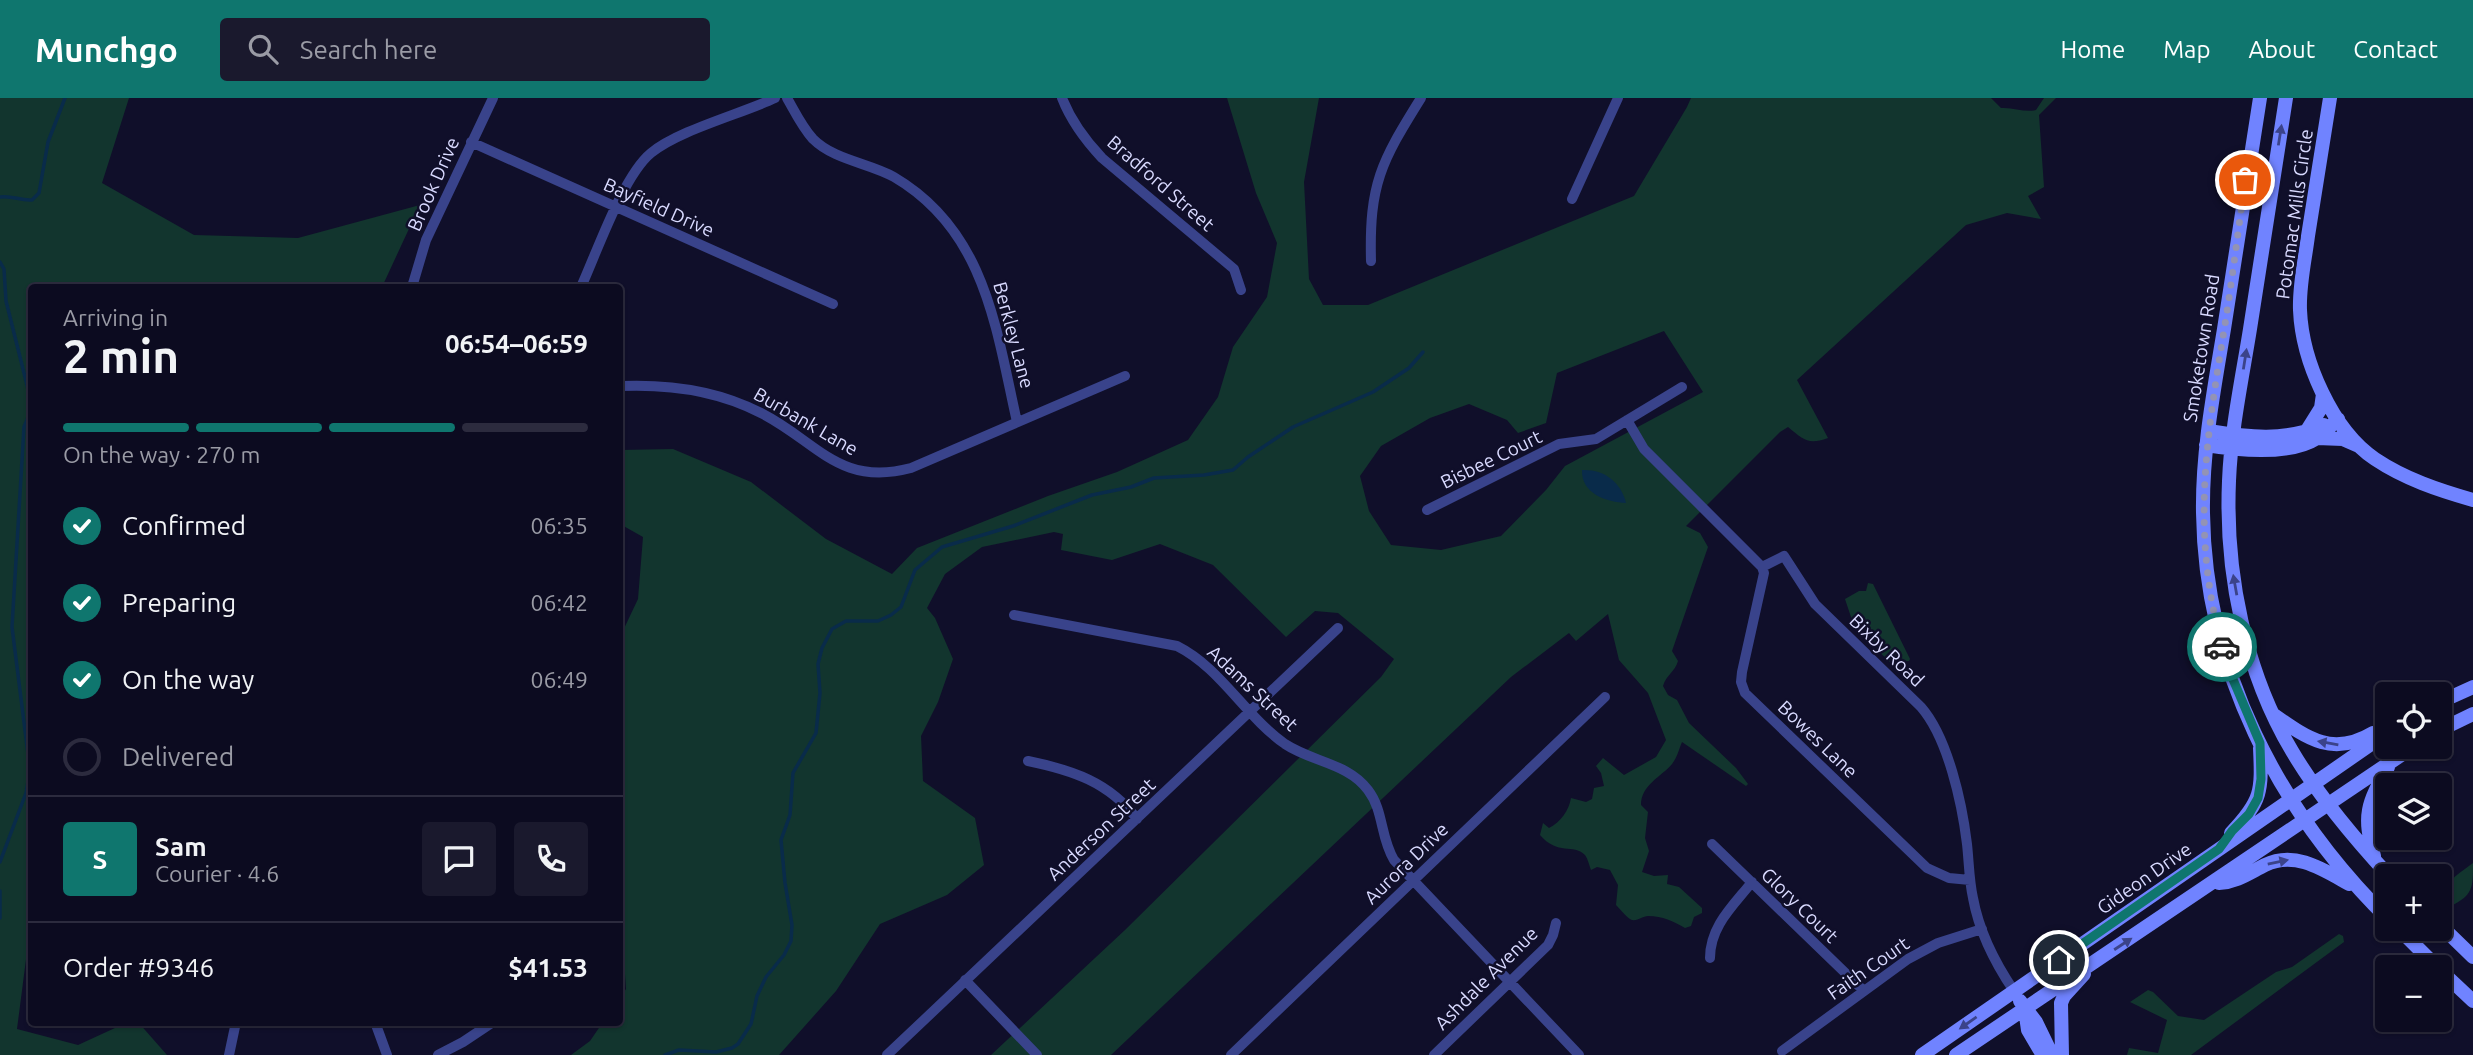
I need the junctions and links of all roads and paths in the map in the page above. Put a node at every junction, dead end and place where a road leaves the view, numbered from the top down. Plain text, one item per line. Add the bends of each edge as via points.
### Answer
1 (493, 98) edge
2 (775, 98) edge
3 (787, 98) edge
4 (1062, 98) edge
5 (1421, 98) edge
6 (1618, 98) edge
7 (2260, 98) edge
8 (2286, 98) edge
9 (2330, 98) edge
10 (471, 142) junction
11 (1572, 199) dead end
12 (617, 208) junction
13 (1371, 261) dead end
14 (413, 284) edge
15 (582, 284) edge
16 (1241, 290) dead end
17 (832, 304) dead end
18 (1125, 376) dead end
19 (623, 386) edge
20 (1682, 387) dead end
21 (2323, 394) junction
22 (2338, 419) junction
23 (1628, 420) junction
24 (1017, 422) junction
25 (2311, 435) junction
26 (2207, 438) junction
27 (2232, 442) junction
28 (2363, 449) junction
29 (2473, 500) edge
30 (1427, 510) dead end
31 (1762, 567) junction
32 (1014, 615) dead end
33 (1338, 628) dead end
34 (2473, 687) edge
35 (1605, 697) dead end
36 (2452, 697) edge
37 (1250, 712) junction
38 (2273, 713) junction
39 (2473, 714) edge
40 (2452, 724) edge
41 (2375, 733) edge
42 (2375, 741) edge
43 (2260, 743) junction
44 (2396, 759) edge
45 (1028, 761) dead end
46 (2390, 763) junction
47 (2313, 784) junction
48 (2290, 800) junction
49 (2329, 805) junction
50 (1137, 819) junction
51 (2304, 822) junction
52 (1712, 844) dead end
53 (2219, 849) junction
54 (2375, 861) junction
55 (2378, 864) edge
56 (1970, 880) junction
57 (1413, 881) junction
58 (1752, 882) junction
59 (2214, 883) junction
60 (2358, 889) junction
61 (2375, 906) edge
62 (1556, 923) dead end
63 (1982, 929) junction
64 (2452, 937) edge
65 (2411, 941) edge
66 (2425, 955) edge
67 (2473, 957) edge
68 (1710, 958) dead end
69 (2091, 965) junction
70 (965, 981) junction
71 (2452, 981) edge
72 (1510, 982) junction
73 (1864, 991) junction
74 (2014, 991) junction
75 (2473, 1001) edge
76 (2025, 1008) junction
77 (235, 1026) edge
78 (376, 1026) edge
79 (487, 1026) edge
80 (1782, 1051) dead end
81 (229, 1055) edge
82 (387, 1055) edge
83 (438, 1055) edge
84 (887, 1055) edge
85 (1037, 1055) edge
86 (1231, 1055) edge
87 (1434, 1055) edge
88 (1579, 1055) edge
89 (1922, 1055) edge
90 (1956, 1055) edge
91 (2042, 1055) edge
92 (2052, 1055) edge
93 (2062, 1055) edge

1 - 10 street, Brook Drive
2 - 12 street via 651,153 635,170
3 - 24 street, Berkley Lane via 814,141 910,187 958,237 990,299
4 - 16 street, Bradford Street via 1088,143 1234,269
5 - 13 street via 1377,178
6 - 11 street
7 - 26 main road, Smoketown Road
27 -> 8 main road
9 - 21 main road, Potomac Mills Circle via 2300,290 2306,346
10 - 12 street, Bayfield Drive
10 - 14 street, Brook Drive via 426,240
12 - 15 street
12 - 17 street, Bayfield Drive
18 - 24 street, Burbank Lane
19 - 24 street, Burbank Lane via 684,388 732,401 786,427 846,467 879,473 911,468
20 - 23 street, Bisbee Court
21 - 22 main road, Potomac Mills Circle
21 - 25 main road
22 - 25 main road
22 - 28 main road, Potomac Mills Circle
23 - 30 street, Bisbee Court via 1595,439 1559,444
23 - 31 street via 1644,449
25 - 27 main road via 2276,449
25 - 28 main road via 2343,439
26 - 27 main road
26 - 43 main road, Smoketown Road via 2203,515 2210,593 2225,658
38 -> 27 main road via 2248,643 2233,572 2228,508
28 - 29 main road, Potomac Mills Circle via 2411,479
31 - 56 street, Bixby Road via 1784,556 1815,604 1927,714 1941,738 1962,816
31 - 56 street, Bowes Lane via 1742,672 1745,692 1927,867 1949,878
32 - 37 street, Adams Street via 1177,646 1198,659
33 - 37 street, Anderson Street
34 - 36 main road
35 - 57 street, Aurora Drive
37 - 50 street, Anderson Street
37 - 57 street, Adams Street via 1282,742 1348,771 1360,781 1375,802 1387,849
41 -> 38 main road via 2354,743 2330,744 2301,734
38 - 47 main road
39 - 40 main road
42 - 47 main road, Gideon Drive
43 - 48 main road, Smoketown Road
43 - 53 main road via 2261,779 2255,804
44 - 46 main road
45 - 50 street via 1096,782
46 - 49 main road
46 - 54 main road via 2368,805
47 - 48 main road, Gideon Drive
47 - 49 main road
48 - 51 main road, Smoketown Road
48 - 53 main road, Gideon Drive
49 - 51 main road
49 - 54 main road
50 - 70 street, Anderson Street
51 - 59 main road
51 - 60 main road, Smoketown Road
52 - 58 street, Glory Court
53 - 74 main road, Gideon Drive
54 - 55 main road
56 - 63 street, Bixby Road
57 - 72 street, Adams Street
57 - 86 street, Aurora Drive
58 - 68 street via 1718,926
58 - 73 street, Glory Court
59 -> 60 main road via 2241,879 2276,861 2293,860 2314,865
69 -> 59 main road
60 - 61 main road
62 - 72 street, Ashdale Avenue via 1548,945
63 - 73 street, Faith Court via 1927,948
63 - 74 street, Bixby Road
64 - 67 main road
65 - 66 main road
69 - 76 main road
69 - 93 main road via 2061,1003
70 - 84 street, Anderson Street
70 - 85 street
71 - 75 main road
72 - 87 street, Ashdale Avenue
72 - 88 street, Adams Street
73 - 80 street, Faith Court
74 - 76 main road
74 -> 89 main road, Gideon Drive
76 - 90 main road
76 - 91 main road via 2028,1030
76 - 92 main road
77 - 81 street
78 - 82 street
79 - 83 street

